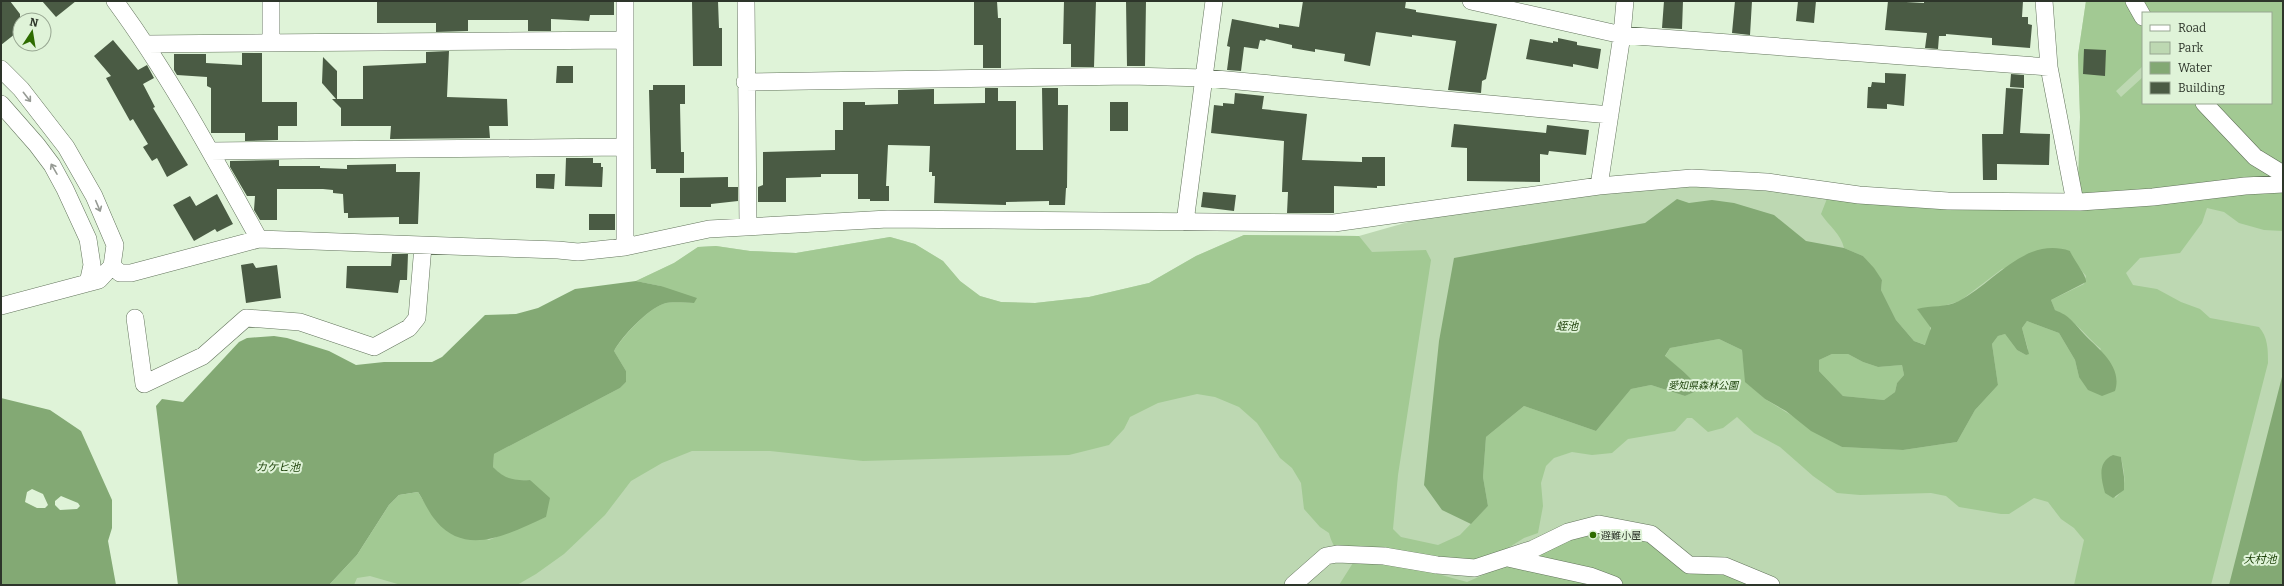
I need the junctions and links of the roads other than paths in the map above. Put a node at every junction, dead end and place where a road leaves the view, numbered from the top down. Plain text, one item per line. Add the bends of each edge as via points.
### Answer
1 (115, 1) edge
2 (271, 1) edge
3 (625, 1) edge
4 (746, 1) edge
5 (1214, 1) edge
6 (1471, 1) edge
7 (1625, 1) edge
8 (2044, 1) edge
9 (2134, 1) edge
10 (2142, 15) edge
11 (1622, 35) junction
12 (624, 40) junction
13 (271, 42) junction
14 (147, 44) junction
15 (2049, 67) junction
16 (1, 69) edge
17 (1205, 78) junction
18 (745, 82) junction
19 (1, 104) edge
20 (2205, 104) edge
21 (1610, 114) junction
22 (625, 148) junction
23 (210, 151) junction
24 (2283, 174) edge
25 (2283, 184) edge
26 (1599, 186) junction
27 (2075, 202) junction
28 (1185, 222) junction
29 (748, 227) junction
30 (258, 239) junction
31 (423, 246) junction
32 (625, 247) junction
33 (112, 266) junction
34 (88, 283) junction
35 (1, 306) edge
36 (135, 318) dead end
37 (1507, 558) junction
38 (1293, 585) edge
39 (1614, 585) edge
40 (1771, 585) edge

1 - 14 street
2 - 13 street
3 - 12 street
4 - 18 street
5 - 17 street
6 - 11 street
7 - 11 street
8 - 15 street
9 - 10 street
11 - 15 street
11 - 21 street
12 - 13 street
12 - 22 street
13 - 14 street
14 - 23 street
15 - 27 street
16 -> 33 street via 21,89 66,147 94,196 115,245
17 - 18 street via 1130,76
17 - 21 street
17 - 28 street
18 - 29 street
34 -> 19 street via 92,265 88,239 65,189 41,150
20 - 24 street via 2255,158
21 - 26 street
22 - 23 street
22 - 32 street
23 - 30 street
25 - 27 street via 2244,186 2153,198
26 - 27 street via 1692,178 1767,182 1859,195 1948,201
26 - 28 street via 1334,223
28 - 29 street via 888,219
29 - 32 street via 710,229
30 - 31 street
30 - 33 street via 131,273 120,273
31 - 32 street via 578,252
31 - 36 street via 417,318 409,328 374,347 300,322 246,318 203,356 144,384
33 - 34 street via 99,280
34 - 35 street
37 - 38 street via 1475,568 1384,556 1337,554 1326,556
37 - 39 street via 1590,576
37 - 40 street via 1568,532 1598,524 1651,534 1689,565 1725,566

